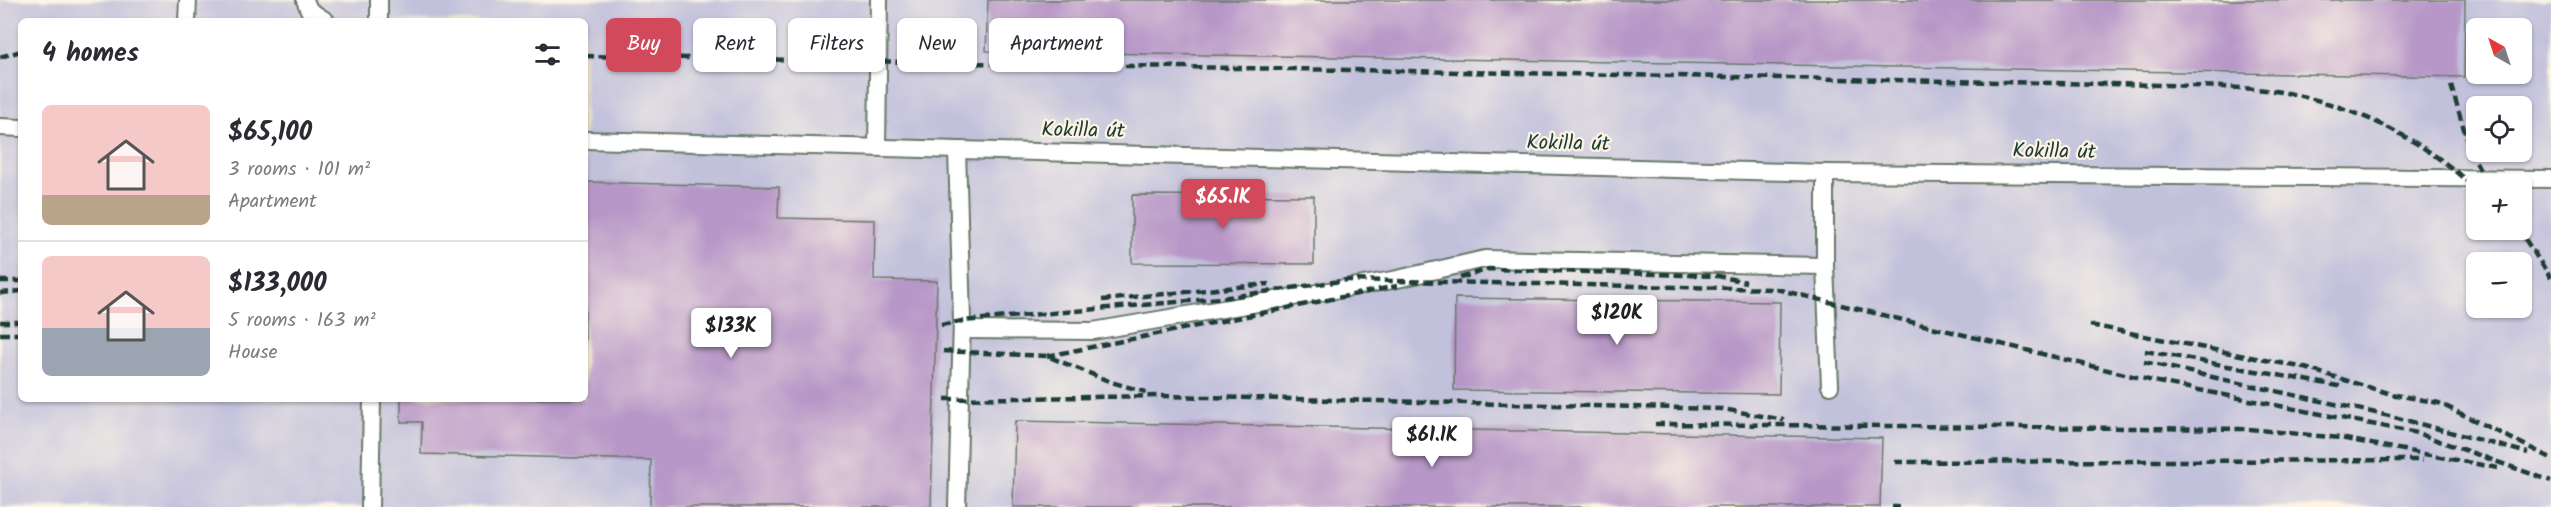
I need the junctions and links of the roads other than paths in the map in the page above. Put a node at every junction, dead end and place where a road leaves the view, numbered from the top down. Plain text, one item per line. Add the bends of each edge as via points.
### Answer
1 (188, 0) edge
2 (305, 0) edge
3 (380, 0) edge
4 (879, 0) edge
5 (188, 18) edge
6 (321, 18) edge
7 (379, 18) edge
8 (0, 127) edge
9 (18, 128) edge
10 (588, 140) edge
11 (877, 147) junction
12 (957, 150) junction
13 (1825, 173) junction
14 (2551, 179) edge
15 (1825, 266) junction
16 (962, 330) junction
17 (1830, 386) dead end
18 (372, 402) edge
19 (370, 507) edge
20 (957, 507) edge

1 - 5 lane
2 - 6 lane via 309,10
3 - 7 lane
4 - 11 lane
8 - 9 lane
10 - 11 lane, Kokilla út
11 - 12 lane, Kokilla út
12 - 13 lane, Kokilla út
12 - 16 lane
13 - 14 lane, Kokilla út
13 - 15 lane
15 - 16 lane via 1485,259 1383,282 1094,331
15 - 17 lane
16 - 20 lane
18 - 19 lane

